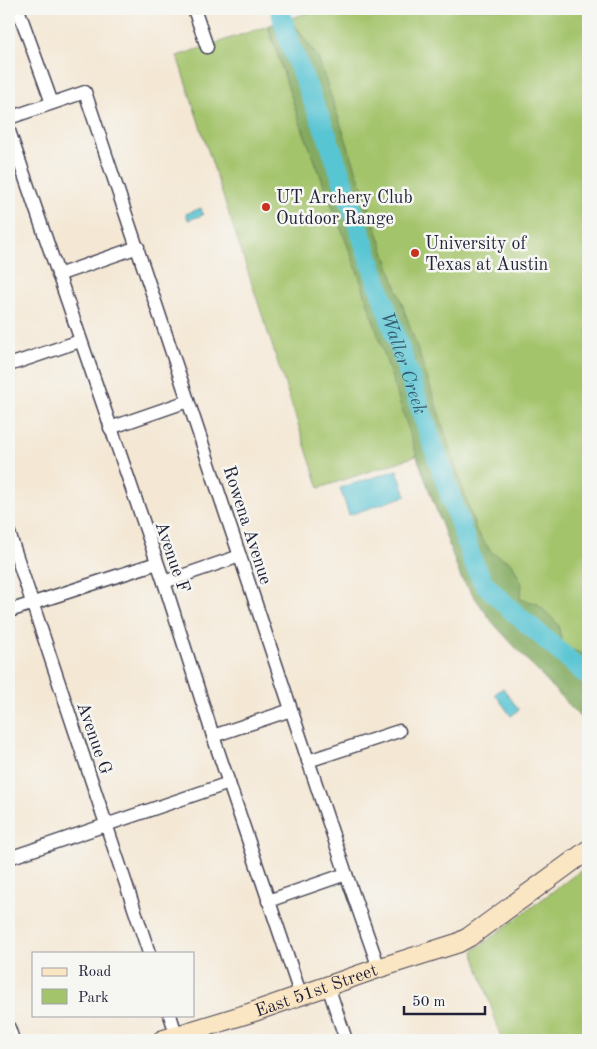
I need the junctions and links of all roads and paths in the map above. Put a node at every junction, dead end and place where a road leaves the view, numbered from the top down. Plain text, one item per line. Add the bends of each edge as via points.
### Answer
1 (18, 9) edge
2 (194, 9) edge
3 (207, 47) dead end
4 (52, 103) junction
5 (9, 118) edge
6 (9, 131) edge
7 (138, 247) junction
8 (58, 275) junction
9 (80, 341) junction
10 (9, 365) edge
11 (188, 401) junction
12 (110, 428) junction
13 (9, 534) edge
14 (240, 556) junction
15 (156, 562) junction
16 (164, 582) junction
17 (31, 603) junction
18 (9, 611) edge
19 (291, 710) junction
20 (399, 731) dead end
21 (213, 736) junction
22 (308, 761) junction
23 (229, 783) junction
24 (107, 826) junction
25 (588, 850) edge
26 (9, 858) edge
27 (346, 874) junction
28 (268, 901) junction
29 (149, 952) edge
30 (379, 968) junction
31 (328, 986) junction
32 (301, 996) junction
33 (170, 1016) edge
34 (9, 1028) edge
35 (172, 1039) edge
36 (13, 1040) edge
37 (346, 1040) edge

1 - 4 street
2 - 3 street
4 - 5 street
4 - 7 street, Rowena Avenue via 85,92
6 - 8 street, Avenue F
7 - 8 street
7 - 11 street, Rowena Avenue
8 - 9 street, Avenue F
9 - 10 street
9 - 12 street, Avenue F
11 - 12 street
11 - 14 street, Rowena Avenue
12 - 15 street, Avenue F
13 - 17 street, Avenue G
14 - 16 street
14 - 19 street, Rowena Avenue
15 - 16 street, Avenue F
15 - 17 street
16 - 21 street, Avenue F
17 - 18 street
17 - 24 street, Avenue G
19 - 21 street
19 - 22 street, Rowena Avenue
20 - 22 street
21 - 23 street, Avenue F
22 - 27 street, Rowena Avenue
23 - 24 street
23 - 28 street, Avenue F
24 - 26 street
24 - 29 street, Avenue G
25 - 30 main road, East 51st Street via 469,937
27 - 28 street
27 - 30 street, Rowena Avenue
28 - 32 street, Avenue F
30 - 31 main road, East 51st Street
31 - 32 main road, East 51st Street
31 - 37 street
32 - 35 main road, East 51st Street
33 - 35 street
34 - 36 street

